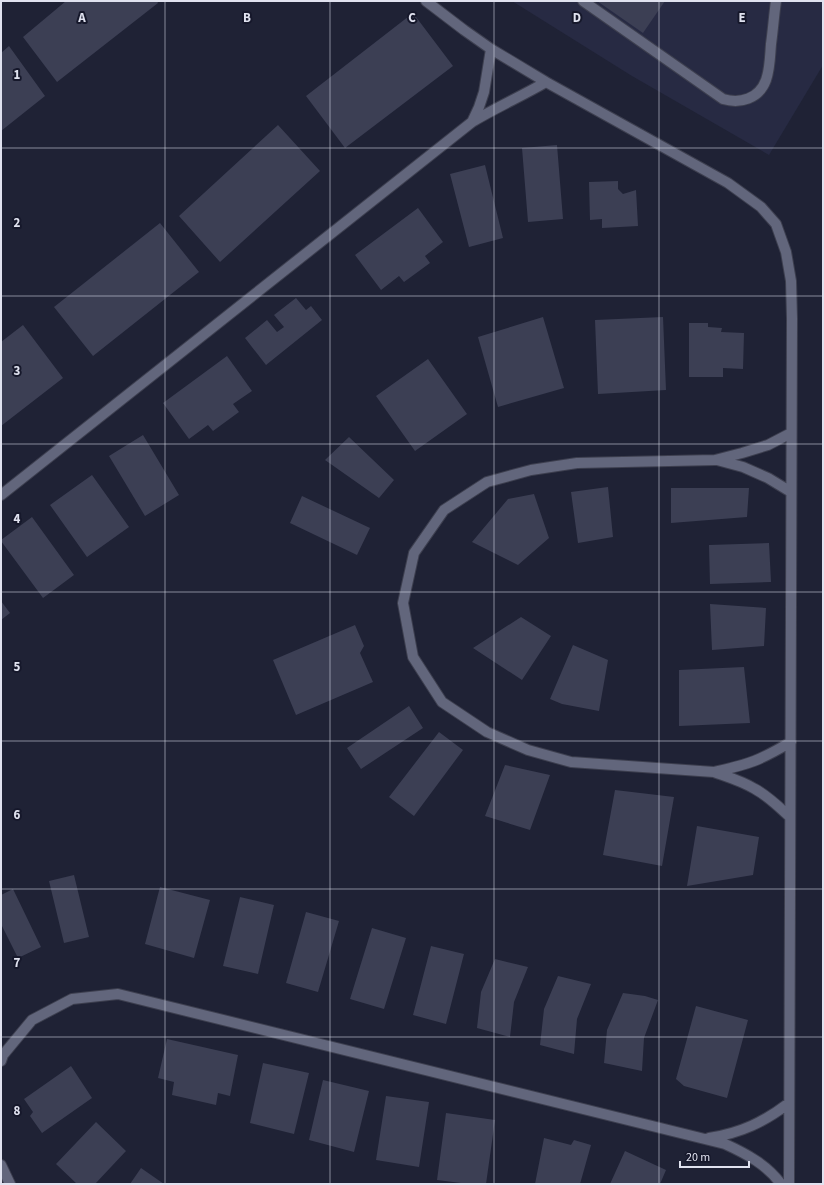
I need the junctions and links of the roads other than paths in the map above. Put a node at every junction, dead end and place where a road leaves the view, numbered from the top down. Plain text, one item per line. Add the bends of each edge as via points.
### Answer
1 (426, 1) edge
2 (582, 1) edge
3 (776, 1) edge
4 (491, 49) junction
5 (546, 82) junction
6 (472, 122) junction
7 (791, 433) junction
8 (715, 460) junction
9 (791, 492) junction
10 (1, 495) edge
11 (791, 742) junction
12 (714, 772) junction
13 (790, 817) junction
14 (1, 1061) edge
15 (789, 1103) junction
16 (706, 1138) junction
17 (1, 1164) edge
18 (10, 1184) edge
19 (781, 1184) edge
20 (789, 1184) edge

1 - 4 street
2 - 3 street via 723,99 731,101 748,99 755,95 765,82
4 - 5 street
4 - 6 street via 484,92
5 - 6 street
5 - 7 street via 728,183 761,207 776,224 786,252 791,281
6 - 10 street
7 - 8 street via 768,445
7 - 9 street
8 - 9 street via 743,467
8 - 12 street via 577,463 531,470 486,482 439,516 414,553 403,603 413,657 442,702 487,732 528,750 570,762
9 - 11 street
11 - 12 street via 754,761
11 - 13 street
12 - 13 street via 755,789
13 - 15 street
14 - 16 street via 32,1020 72,999 118,994
15 - 16 street via 774,1114 742,1130
15 - 20 street
16 - 19 street via 744,1152 761,1164
17 - 18 street

